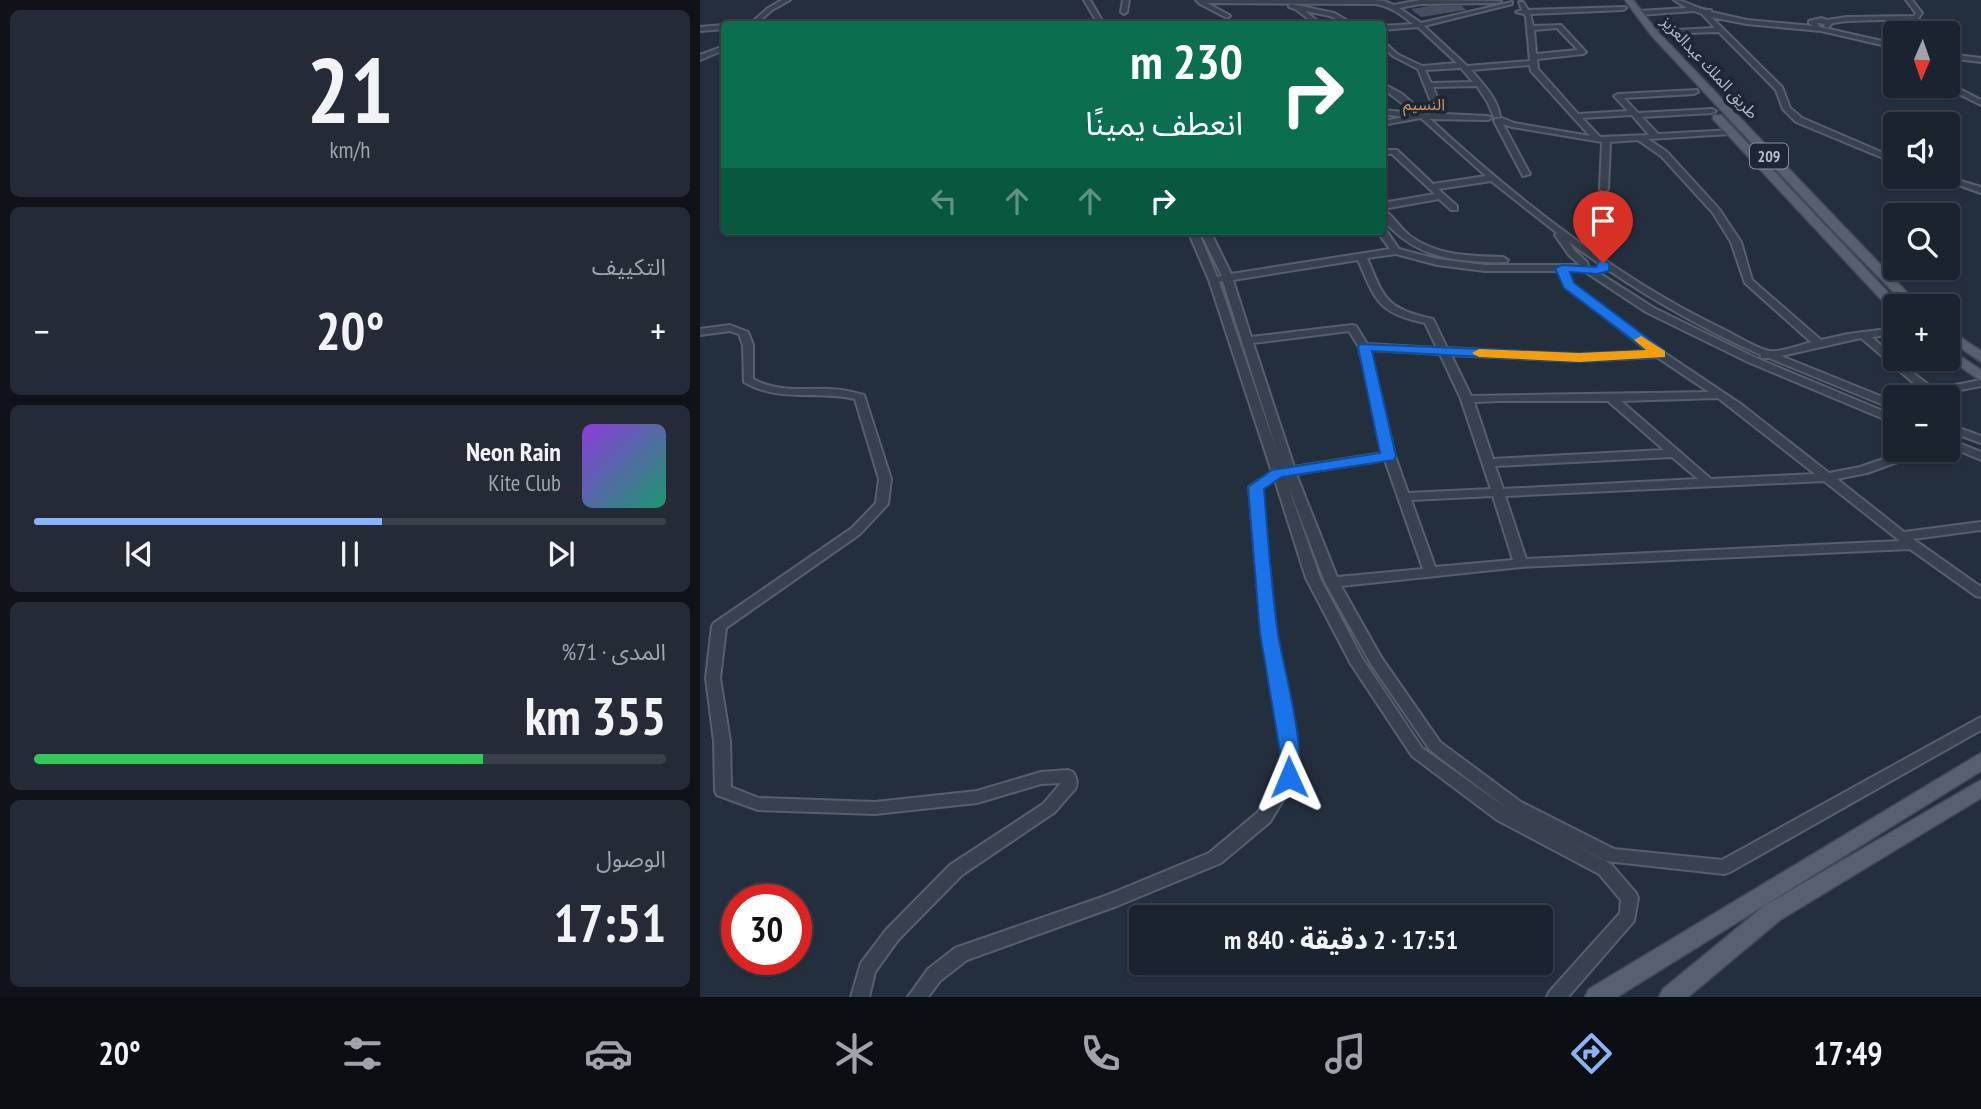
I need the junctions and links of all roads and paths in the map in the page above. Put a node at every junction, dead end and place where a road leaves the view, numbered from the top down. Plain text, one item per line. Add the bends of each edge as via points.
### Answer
1 (787, 0) edge
2 (1087, 0) edge
3 (1126, 0) edge
4 (1309, 0) edge
5 (1488, 0) edge
6 (1677, 0) edge
7 (1685, 0) edge
8 (1902, 0) edge
9 (1909, 0) edge
10 (1199, 1) edge
11 (1283, 1) edge
12 (1405, 1) edge
13 (1462, 1) edge
14 (1515, 1) edge
15 (1224, 2) edge
16 (1420, 2) junction
17 (1624, 3) edge
18 (1394, 4) edge
19 (1298, 7) junction
20 (1695, 9) junction
21 (1124, 12) dead end
22 (1522, 12) junction
23 (1708, 12) junction
24 (1639, 13) junction
25 (1093, 15) junction
26 (756, 21) edge
27 (1094, 21) edge
28 (1098, 21) edge
29 (1314, 21) edge
30 (1345, 21) edge
31 (1816, 24) junction
32 (1827, 24) junction
33 (1421, 25) junction
34 (1529, 26) junction
35 (721, 27) edge
36 (1791, 27) junction
37 (1386, 28) edge
38 (700, 29) edge
39 (1720, 30) junction
40 (1654, 33) junction
41 (1883, 41) edge
42 (1883, 42) edge
43 (1386, 46) edge
44 (721, 51) edge
45 (1960, 56) edge
46 (700, 58) edge
47 (1981, 59) edge
48 (1533, 62) junction
49 (1421, 68) junction
50 (1465, 69) junction
51 (1480, 84) junction
52 (1429, 85) junction
53 (1386, 88) edge
54 (1694, 92) junction
55 (1960, 92) edge
56 (1981, 103) edge
57 (1712, 111) junction
58 (1386, 112) edge
59 (1635, 114) junction
60 (1420, 116) junction
61 (1441, 116) junction
62 (1577, 116) junction
63 (1496, 119) junction
64 (1386, 122) edge
65 (1731, 132) junction
66 (1655, 136) junction
67 (1639, 137) junction
68 (1602, 139) junction
69 (1386, 152) edge
70 (1883, 155) edge
71 (1526, 174) dead end
72 (1492, 178) junction
73 (1960, 183) edge
74 (1432, 187) junction
75 (1604, 189) dead end
76 (1981, 190) edge
77 (1441, 196) junction
78 (1386, 207) edge
79 (1454, 208) dead end
80 (1386, 214) edge
81 (1555, 227) junction
82 (1195, 235) edge
83 (1206, 235) edge
84 (1385, 235) edge
85 (1417, 247) junction
86 (1396, 251) junction
87 (1361, 255) junction
88 (1603, 263) junction
89 (1585, 266) junction
90 (1562, 268) junction
91 (1220, 278) junction
92 (1884, 294) edge
93 (1902, 294) edge
94 (700, 332) edge
95 (1883, 332) edge
96 (1863, 335) junction
97 (1249, 340) junction
98 (1960, 342) edge
99 (1819, 344) junction
100 (1364, 347) junction
101 (1444, 351) junction
102 (1660, 354) junction
103 (1769, 355) junction
104 (1981, 358) edge
105 (1752, 360) junction
106 (1960, 361) edge
107 (1981, 377) edge
108 (1981, 383) edge
109 (1922, 385) edge
110 (1960, 387) edge
111 (1721, 395) junction
112 (1467, 399) junction
113 (1612, 400) junction
114 (1883, 400) edge
115 (1883, 415) edge
116 (1960, 431) edge
117 (1981, 440) edge
118 (1960, 447) edge
119 (1674, 453) junction
120 (1389, 456) junction
121 (1981, 456) edge
122 (1886, 462) edge
123 (1488, 463) junction
124 (1283, 472) junction
125 (1827, 477) junction
126 (1709, 483) junction
127 (1498, 493) junction
128 (1403, 497) junction
129 (1981, 526) edge
130 (1908, 541) junction
131 (1521, 563) junction
132 (1430, 571) junction
133 (1332, 582) junction
134 (1981, 593) edge
135 (1981, 723) edge
136 (1981, 761) edge
137 (1981, 788) edge
138 (860, 997) edge
139 (917, 997) edge
140 (1556, 997) edge
141 (1597, 997) edge
142 (1671, 997) edge

1 - 26 street
2 - 25 street
3 - 21 street
4 - 11 street
4 - 18 street
5 - 13 street
5 - 14 street
6 - 20 street
7 - 23 street
8 - 31 street via 1911,12 1908,16 1842,16
9 - 32 street via 1919,13 1916,18 1847,19
10 - 15 street
10 - 15 street via 1230,18
11 - 15 street
11 - 19 street
12 - 16 street
12 - 18 street
13 - 16 street
14 - 22 street
14 - 33 street
16 - 18 street
17 - 22 street
17 - 24 main road, طريق الملك عبدالعزيز / 209
17 - 54 main road, طريق الملك عبدالعزيز / 209 via 1642,33
18 - 33 street
19 - 29 street
19 - 30 street
20 - 23 street
20 - 24 street
22 - 34 street
23 - 31 street
23 - 36 street
23 - 39 street via 1704,14
24 - 40 main road, طريق الملك عبدالعزيز / 209
25 - 27 street
25 - 28 street
31 - 32 street
31 - 36 street
32 - 41 street
33 - 37 street
33 - 50 street
34 - 48 street
34 - 48 street via 1559,26 1583,52
35 - 38 street
36 - 42 street
39 - 40 street
39 - 70 street via 1779,89 1787,109 1799,120
40 - 93 main road, طريق الملك عبدالعزيز / 209
43 - 49 street
44 - 46 street
45 - 47 street
48 - 50 street
48 - 62 street
49 - 50 street
49 - 52 street
50 - 51 street
51 - 52 street
51 - 63 street
52 - 61 street
53 - 60 street
54 - 57 main road, طريق الملك عبدالعزيز / 209
54 - 59 street via 1618,96
55 - 56 street
57 - 59 street
57 - 65 main road, طريق الملك عبدالعزيز / 209
58 - 60 street
59 - 62 street
59 - 66 street
60 - 61 street
60 - 64 street
60 - 72 street
61 - 63 street
62 - 68 street
63 - 68 street
63 - 71 street
65 - 66 street
65 - 92 main road, طريق الملك عبدالعزيز / 209
66 - 67 street
67 - 68 street
67 - 99 street via 1664,154 1716,211 1736,242 1748,281
68 - 75 street
69 - 74 street via 1394,152
72 - 74 street
72 - 81 street
73 - 76 street
74 - 77 street
77 - 78 street
77 - 79 street
80 - 85 street via 1395,229
81 - 88 street
81 - 89 street
82 - 91 street
83 - 91 street
84 - 86 street
85 - 86 street
85 - 89 street via 1476,259
86 - 87 street
86 - 90 street via 1485,268
87 - 91 street
87 - 101 street via 1383,306 1402,317 1429,321
88 - 89 street
88 - 103 street via 1662,302
89 - 90 street
89 - 105 street via 1650,310
90 - 102 street via 1569,285
91 - 97 street
91 - 124 street
94 - 138 street via 743,331 748,345 748,380 759,389 829,390 860,397 886,479 882,505 856,531 719,626 713,678 723,791 758,804 875,808 977,797 1041,778 1068,776 1069,785 1049,808 956,870 892,935 867,969
95 - 96 street
96 - 99 street
96 - 109 street
97 - 100 street via 1352,328
97 - 124 street
98 - 104 main road
99 - 103 street
100 - 101 street
100 - 120 street
101 - 102 street via 1579,358
101 - 112 street
102 - 111 street
103 - 105 street
103 - 114 street
105 - 115 street
106 - 107 main road
108 - 110 street
111 - 113 street
111 - 125 street
112 - 113 street
112 - 123 street
113 - 119 street
116 - 117 street
118 - 121 street
119 - 123 street
119 - 126 street
120 - 124 street
120 - 128 street
122 - 125 street
123 - 127 street
124 - 133 street
124 - 139 street via 1255,487 1269,633 1290,751 1289,777 1264,817 1215,858 961,954 934,975
124 - 140 street via 1313,578 1356,660 1417,752 1503,815 1605,869 1630,898 1628,916
125 - 126 street
125 - 130 street
126 - 127 street
127 - 128 street
127 - 131 street
128 - 132 street
129 - 130 street
130 - 131 street
130 - 134 street
131 - 132 street
132 - 133 street
133 - 135 street via 1376,660 1435,746 1516,806 1612,856 1724,867
136 - 141 main road
137 - 142 main road via 1772,913

